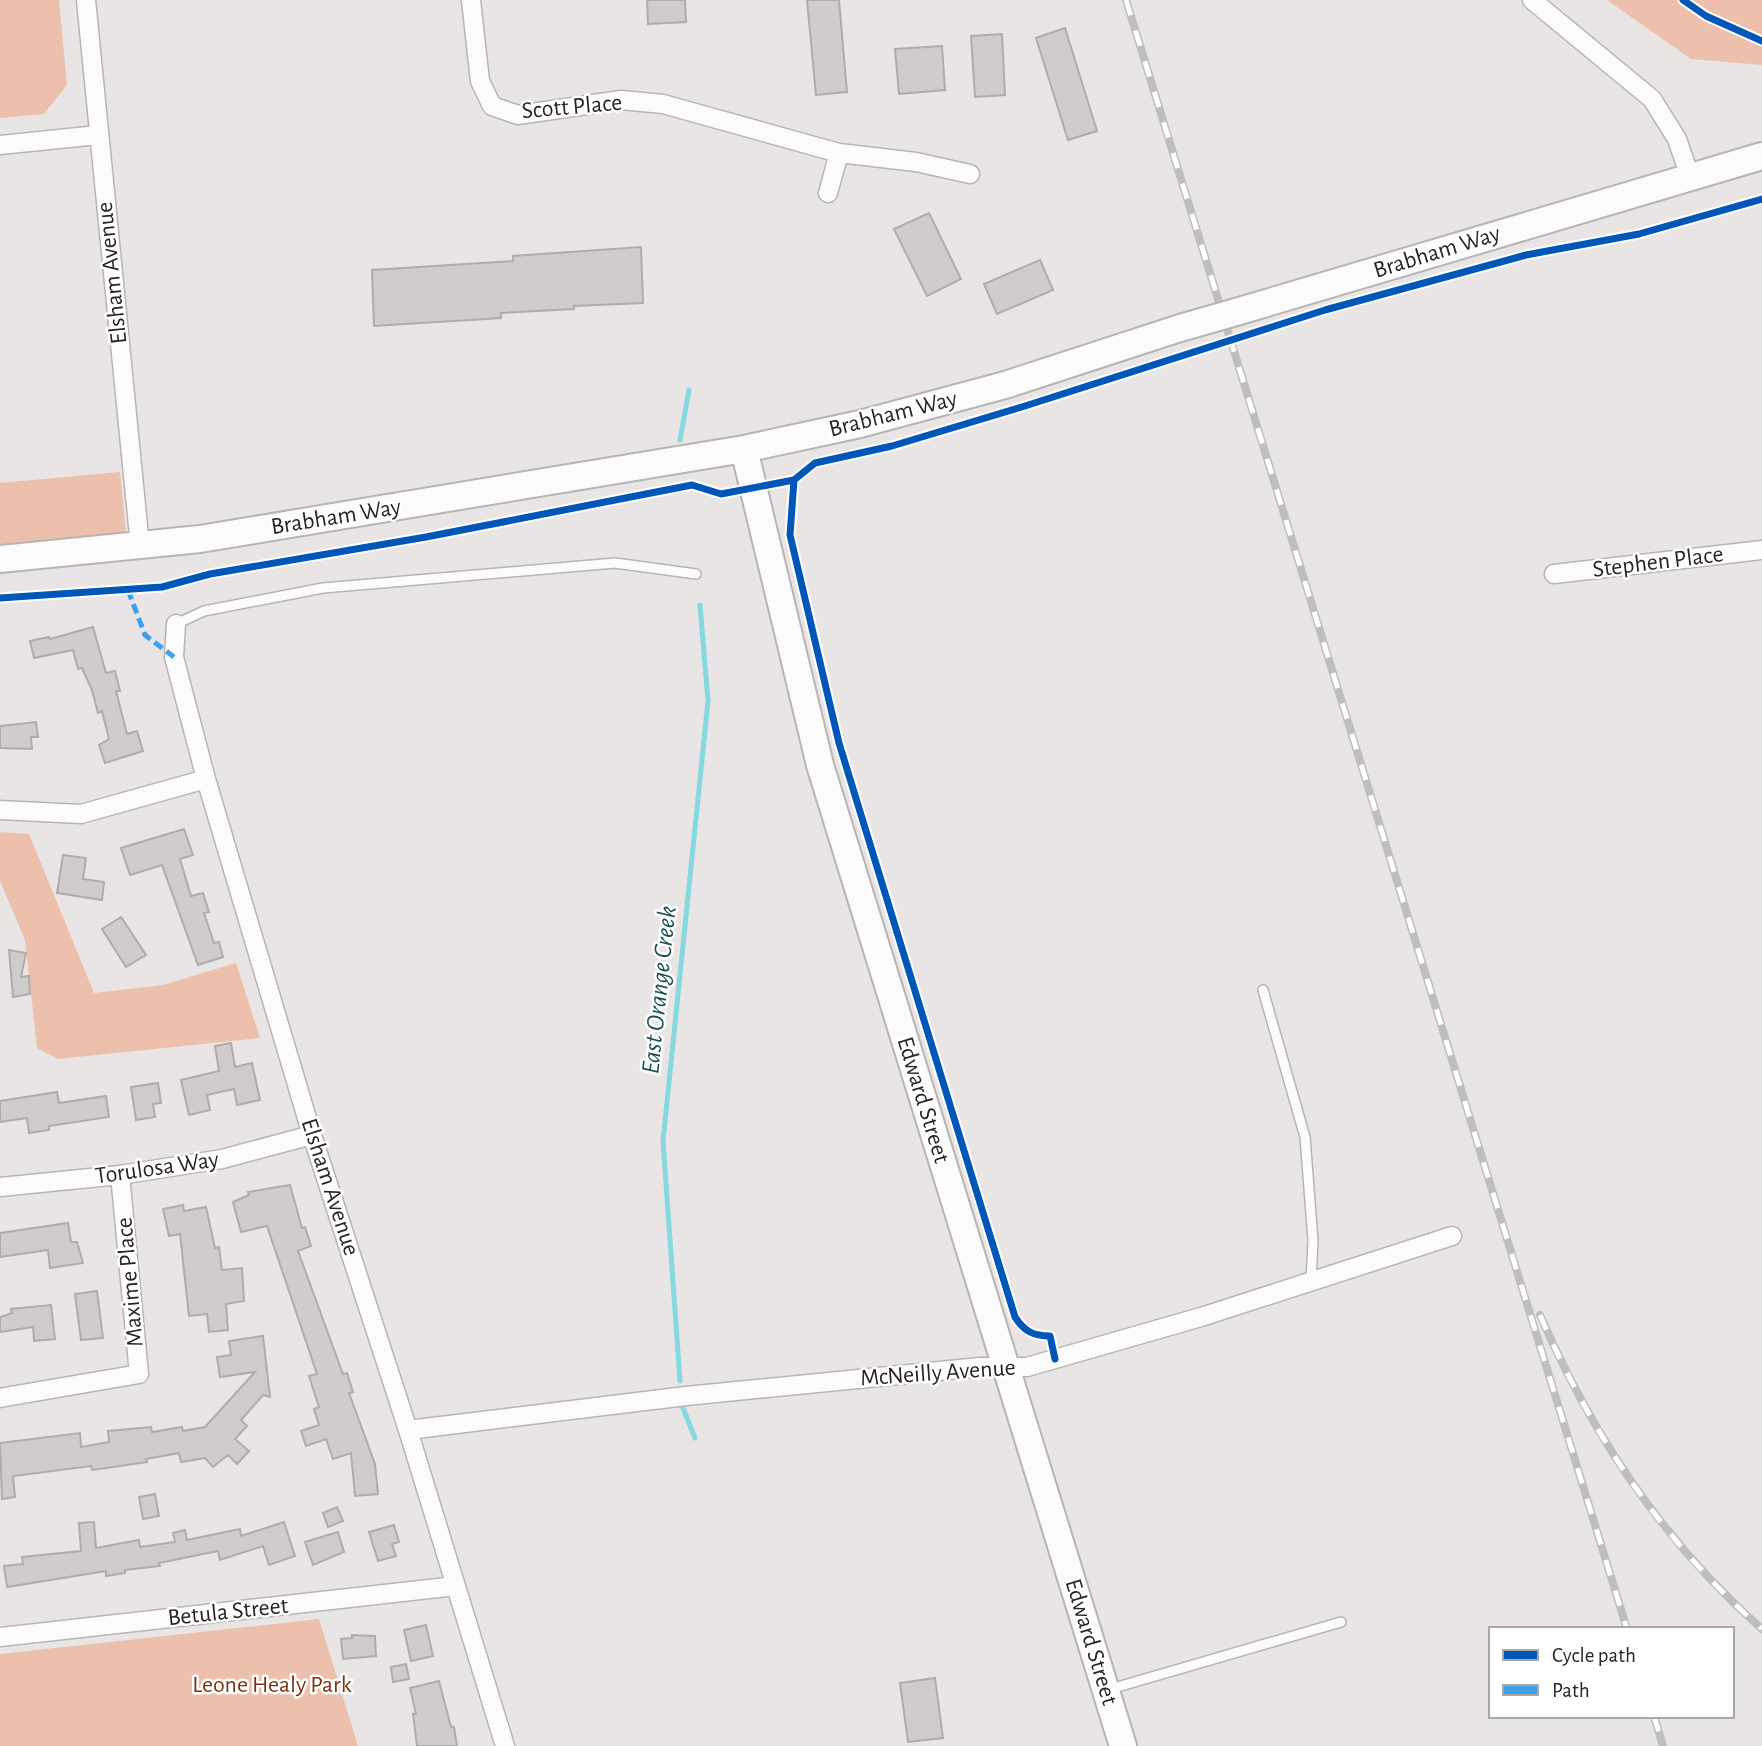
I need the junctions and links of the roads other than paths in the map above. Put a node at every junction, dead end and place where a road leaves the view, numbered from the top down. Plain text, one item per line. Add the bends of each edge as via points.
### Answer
1 (86, 0) edge
2 (471, 0) edge
3 (1532, 0) edge
4 (98, 135) junction
5 (0, 145) edge
6 (839, 153) junction
7 (1762, 156) edge
8 (970, 174) dead end
9 (1690, 177) junction
10 (828, 193) dead end
11 (744, 449) junction
12 (140, 546) junction
13 (1762, 550) edge
14 (0, 559) edge
15 (696, 574) dead end
16 (1554, 574) dead end
17 (176, 624) joint
18 (206, 779) junction
19 (0, 810) edge
20 (1263, 990) dead end
21 (312, 1135) junction
22 (120, 1175) junction
23 (0, 1188) edge
24 (1452, 1236) dead end
25 (1311, 1282) junction
26 (1006, 1367) junction
27 (0, 1398) edge
28 (408, 1430) junction
29 (456, 1586) junction
30 (1341, 1622) dead end
31 (0, 1637) edge
32 (1105, 1690) junction
33 (505, 1746) edge
34 (1123, 1746) edge

1 - 4 street, Elsham Avenue
2 - 6 street, Scott Place via 480,81 492,106 518,115 621,100 663,104
3 - 9 street via 1652,99 1677,139
4 - 5 street
4 - 12 street, Elsham Avenue
6 - 8 street, Scott Place
6 - 10 street
7 - 9 main road, Brabham Way
9 - 11 main road, Brabham Way, bridge via 1180,328 1005,385
11 - 12 main road, Brabham Way
11 - 26 main road, Edward Street via 820,765
12 - 14 main road, Brabham Way
13 - 16 street, Stephen Place
15 - 17 lane via 615,564 323,588 204,611
17 - 18 street, Elsham Avenue via 174,657
18 - 19 street via 80,814
18 - 21 street, Elsham Avenue
20 - 25 lane via 1305,1137 1313,1240
21 - 22 street, Torulosa Way via 222,1159
21 - 28 street, Elsham Avenue
22 - 23 street, Torulosa Way
22 - 27 street, Maxime Place via 139,1374
24 - 25 street, McNeilly Avenue
25 - 26 street, McNeilly Avenue via 1037,1364
26 - 28 street, McNeilly Avenue via 686,1396
26 - 32 main road, Edward Street
28 - 29 street, Elsham Avenue
29 - 31 street, Betula Street
29 - 33 street, Elsham Avenue
30 - 32 lane
32 - 34 main road, Edward Street

